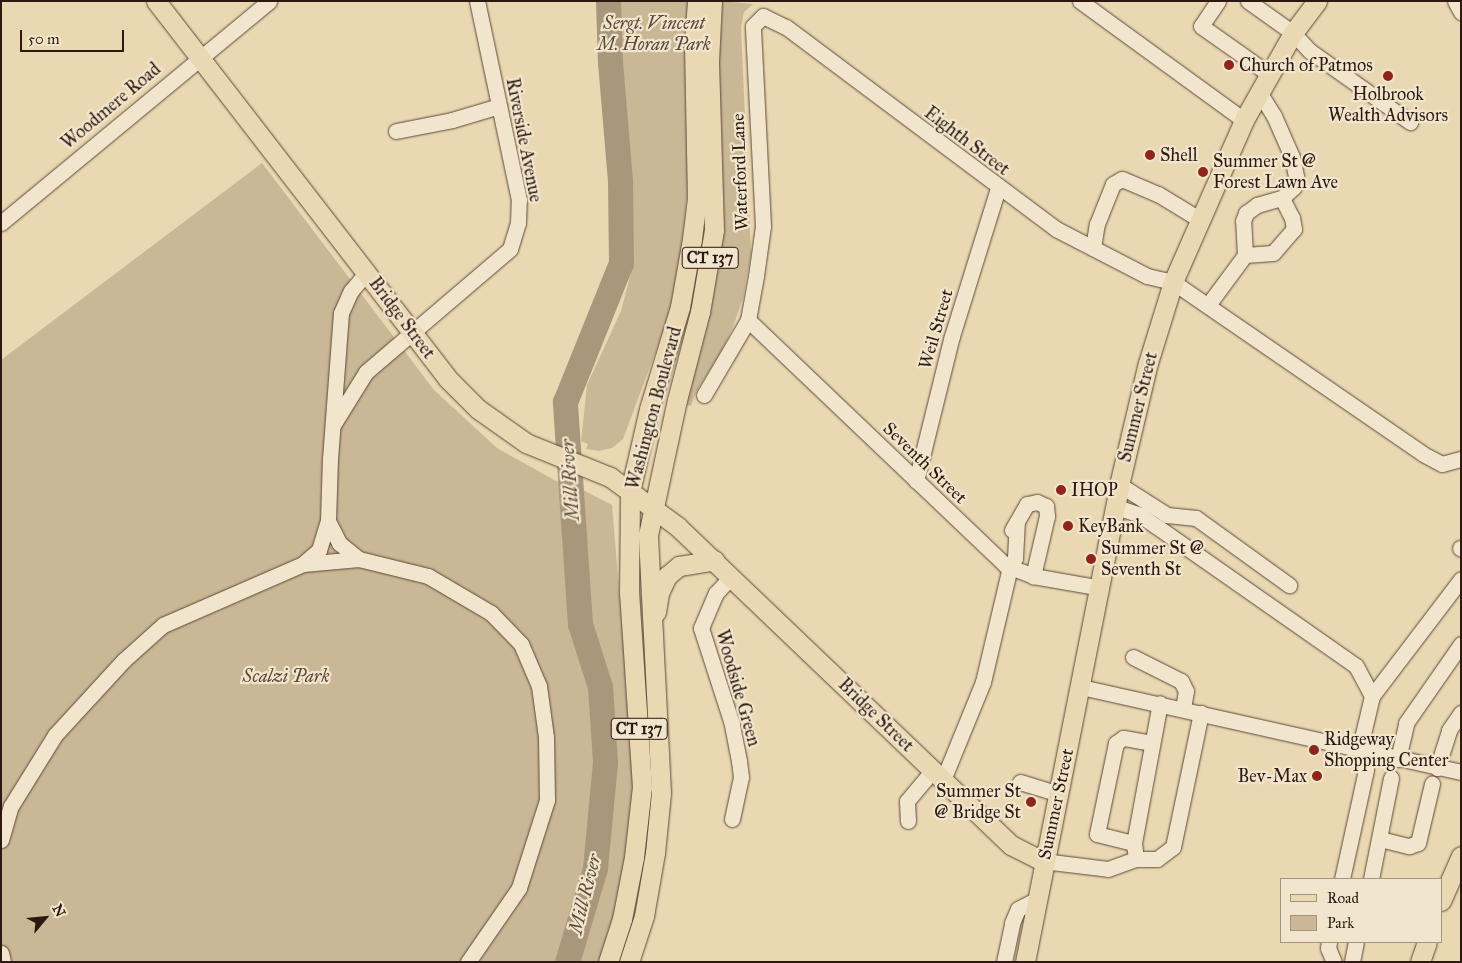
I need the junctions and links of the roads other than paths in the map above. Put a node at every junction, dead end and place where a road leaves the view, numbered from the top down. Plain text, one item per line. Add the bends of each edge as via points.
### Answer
1 (156, 1) edge
2 (269, 1) edge
3 (476, 1) edge
4 (697, 1) edge
5 (712, 1) edge
6 (1080, 1) edge
7 (1218, 1) edge
8 (1248, 1) edge
9 (1316, 1) edge
10 (1456, 1) edge
11 (1461, 12) edge
12 (753, 26) joint
13 (1293, 34) junction
14 (200, 56) junction
15 (1269, 74) junction
16 (1259, 92) junction
17 (499, 106) junction
18 (1244, 120) junction
19 (1410, 122) dead end
20 (396, 131) dead end
21 (998, 188) junction
22 (1282, 198) junction
23 (1199, 219) junction
24 (1, 223) edge
25 (1093, 248) junction
26 (1245, 255) junction
27 (367, 272) junction
28 (1173, 282) junction
29 (1208, 305) junction
30 (748, 320) junction
31 (413, 332) junction
32 (704, 395) dead end
33 (333, 425) junction
34 (1461, 459) edge
35 (916, 481) junction
36 (1120, 485) junction
37 (630, 492) junction
38 (1116, 507) junction
39 (652, 508) junction
40 (328, 521) junction
41 (359, 559) junction
42 (714, 560) junction
43 (303, 564) junction
44 (1010, 567) junction
45 (732, 576) junction
46 (1033, 576) junction
47 (1461, 579) edge
48 (1289, 585) dead end
49 (1101, 588) junction
50 (653, 638) junction
51 (1461, 644) edge
52 (1133, 657) dead end
53 (1081, 687) junction
54 (1372, 696) junction
55 (1160, 703) junction
56 (1183, 708) junction
57 (1201, 713) junction
58 (1461, 714) edge
59 (1152, 743) junction
60 (1359, 751) junction
61 (1398, 759) junction
62 (1437, 768) junction
63 (1366, 770) dead end
64 (1461, 772) edge
65 (938, 775) junction
66 (1391, 778) dead end
67 (1020, 782) dead end
68 (1432, 784) dead end
69 (1057, 793) junction
70 (732, 819) dead end
71 (908, 821) dead end
72 (1380, 839) junction
73 (1, 840) edge
74 (1134, 843) junction
75 (1461, 856) edge
76 (1136, 859) junction
77 (1043, 861) junction
78 (1342, 878) edge
79 (1371, 878) edge
80 (1038, 899) junction
81 (1442, 899) edge
82 (1329, 943) edge
83 (1356, 943) edge
84 (1426, 943) edge
85 (1, 953) edge
86 (3, 962) edge
87 (468, 962) edge
88 (608, 962) edge
89 (629, 962) edge
90 (1004, 962) edge
91 (1025, 962) edge
92 (1334, 962) edge
93 (1352, 962) edge
94 (1420, 962) edge

1 - 14 main road, Bridge Street
2 - 14 street, Woodmere Road
3 - 17 street, Riverside Avenue
4 - 37 main road, Washington Boulevard / CT 137 via 694,44 697,201 692,239 680,307 649,409
5 - 39 main road, Washington Boulevard / CT 137 via 709,62 714,230 700,312
6 - 18 street
7 - 15 street via 1201,26
8 - 13 street
9 - 13 main road, Summer Street
10 - 11 street
12 - 21 street, Eighth Street via 763,16 786,27
12 - 30 street, Waterford Lane via 763,226
13 - 15 main road, Summer Street
13 - 19 street via 1310,51
14 - 24 street, Woodmere Road
14 - 27 main road, Bridge Street
15 - 16 main road, Summer Street
16 - 18 main road, Summer Street
16 - 22 street via 1274,116 1292,157 1296,176 1294,187
17 - 20 street via 452,120
17 - 31 street, Riverside Avenue via 519,200 518,223 510,249
18 - 23 main road, Summer Street
21 - 25 street, Eighth Street via 1056,229
21 - 35 street, Weil Street via 952,336
22 - 26 street via 1257,205 1246,213 1243,221
22 - 26 street via 1294,229 1273,253
23 - 25 street via 1158,194 1122,179 1113,184 1096,224
23 - 28 main road, Summer Street
25 - 28 street, Eighth Street via 1147,276
26 - 29 street
27 - 31 main road, Bridge Street
27 - 33 street via 351,290 341,314
28 - 29 street
28 - 36 main road, Summer Street via 1148,363
29 - 34 street via 1423,454 1442,464
30 - 32 street, Waterford Lane
30 - 35 street, Seventh Street
31 - 33 street, Riverside Avenue via 366,372
31 - 37 main road, Bridge Street via 448,378 478,409 526,443 588,467
33 - 40 street
35 - 44 street, Seventh Street
36 - 38 main road, Summer Street
36 - 48 street via 1167,516 1196,518
37 - 39 main road, Bridge Street
37 - 88 main road, Washington Boulevard / CT 137 via 629,593 642,787 634,857 622,919
38 - 49 main road, Summer Street
38 - 54 street via 1140,515 1356,662
39 - 42 main road, Bridge Street
39 - 50 main road, Washington Boulevard / CT 137 via 648,574
40 - 41 street via 339,543
40 - 43 street via 320,550
41 - 43 street
41 - 87 street via 428,576 491,613 521,644 539,686 546,737 546,800 542,816 519,888
42 - 45 main road, Bridge Street
42 - 50 main road via 679,566 667,576 659,593
43 - 73 street via 163,625 124,660 55,735 10,806
44 - 46 street, Seventh Street
44 - 46 street via 1007,557 1010,534 1027,504 1037,502 1046,506 1047,516
44 - 65 street via 983,682
45 - 65 main road, Bridge Street
45 - 70 street, Woodside Green via 716,593 701,628 732,724 739,762 741,777
46 - 49 street, Seventh Street
47 - 54 street
49 - 53 main road, Summer Street
50 - 89 main road, Washington Boulevard / CT 137 via 661,794 646,907
51 - 61 street via 1406,723
52 - 56 street via 1181,681 1186,691
53 - 55 street
53 - 69 main road, Summer Street
54 - 60 street
55 - 56 street
55 - 59 street
56 - 57 street
57 - 60 street
57 - 76 street via 1173,847 1157,859
58 - 62 street via 1449,730
59 - 74 street
59 - 74 street via 1123,738 1116,743 1096,828 1097,834 1102,836
60 - 61 street
61 - 62 street
62 - 64 street
63 - 78 street
65 - 71 street via 907,801
65 - 77 main road, Bridge Street via 1011,845
66 - 72 street
67 - 69 street
68 - 72 street via 1418,843 1409,846
69 - 77 main road, Summer Street
72 - 79 street
74 - 76 street
75 - 81 main road
76 - 77 street via 1108,869
77 - 80 main road, Summer Street
80 - 90 street via 1018,909
80 - 91 main road, Summer Street
82 - 92 street
83 - 93 street
84 - 94 main road
85 - 86 street

